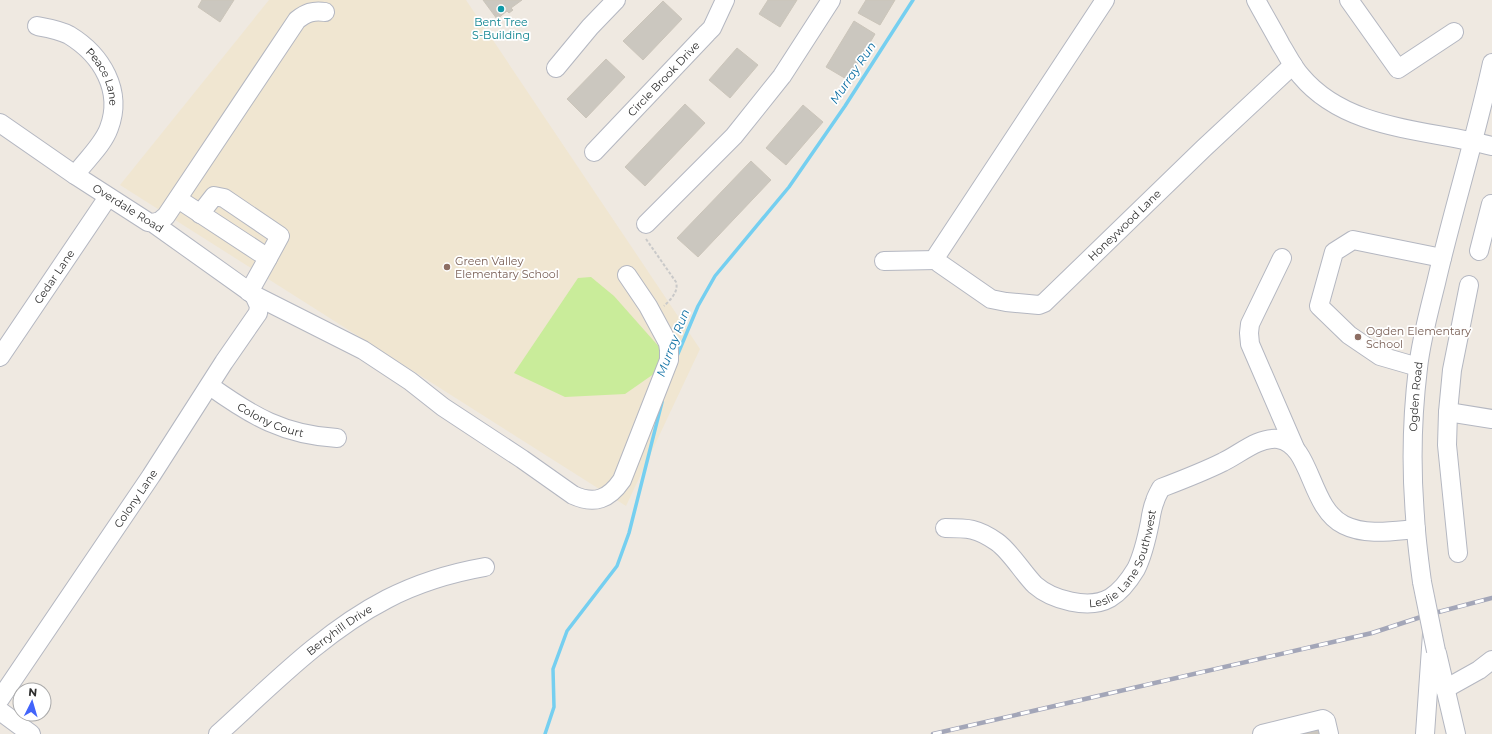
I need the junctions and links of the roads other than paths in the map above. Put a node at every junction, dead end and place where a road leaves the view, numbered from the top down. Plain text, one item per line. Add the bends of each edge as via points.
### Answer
1 (616, 0) edge
2 (725, 0) edge
3 (831, 0) edge
4 (1105, 0) edge
5 (1256, 0) edge
6 (1349, 0) edge
7 (325, 12) dead end
8 (37, 26) dead end
9 (1454, 32) dead end
10 (1492, 63) edge
11 (1293, 65) junction
12 (556, 68) dead end
13 (0, 123) edge
14 (1474, 141) junction
15 (1492, 146) edge
16 (594, 152) dead end
17 (75, 175) junction
18 (108, 197) junction
19 (178, 199) junction
20 (1491, 204) edge
21 (200, 214) junction
22 (153, 223) junction
23 (646, 224) road end
24 (1489, 226) edge
25 (1479, 251) dead end
26 (268, 258) junction
27 (1282, 258) dead end
28 (1442, 258) junction
29 (937, 260) junction
30 (884, 261) dead end
31 (627, 275) dead end
32 (1469, 285) dead end
33 (251, 294) junction
34 (0, 357) edge
35 (1418, 367) junction
36 (210, 386) junction
37 (1448, 412) junction
38 (1492, 419) edge
39 (337, 438) dead end
40 (1295, 448) junction
41 (945, 528) dead end
42 (1416, 530) junction
43 (1458, 553) dead end
44 (485, 567) dead end
45 (1432, 631) junction
46 (1492, 660) edge
47 (1446, 689) junction
48 (0, 698) edge
49 (0, 711) edge
50 (32, 734) edge
51 (218, 734) edge
52 (1262, 734) edge
53 (1329, 734) edge
54 (1425, 734) edge
55 (1456, 734) edge

1 - 12 street
2 - 16 street, Circle Brook Drive via 712,28
3 - 23 street via 782,76 738,130
4 - 29 street via 937,255
5 - 11 street
6 - 9 street via 1398,69
7 - 19 street via 310,12 297,20
8 - 17 street, Peace Lane via 52,28 80,43 100,64 113,91 113,116 109,129
10 - 14 street, Ogden Road
11 - 14 street via 1315,90 1332,104 1348,112 1368,119
11 - 29 street, Honeywood Lane via 1039,305 991,299
13 - 17 street, Overdale Road
14 - 15 street
14 - 28 street, Ogden Road
17 - 18 street, Overdale Road
18 - 22 street, Overdale Road
18 - 34 street, Cedar Lane
19 - 21 street
19 - 22 street via 166,216
20 - 24 street
21 - 26 street
21 - 26 street via 214,196 224,198 280,236
22 - 33 street, Overdale Road
24 - 25 street
26 - 33 street
27 - 40 street via 1248,333 1250,344
28 - 35 street, Ogden Road
28 - 35 street via 1353,240 1334,252 1319,306 1349,335 1380,356
29 - 30 street
31 - 33 street, Overdale Road via 668,343 669,360 622,480 609,495 594,500 573,495 443,407 410,380 363,350
32 - 37 street via 1452,370
33 - 36 street, Colony Lane via 259,306 258,313
35 - 42 street, Ogden Road via 1413,420
36 - 39 street, Colony Court via 259,418 279,427 299,434
36 - 48 street, Colony Lane
37 - 38 street
37 - 43 street via 1447,445
40 - 41 street, Leslie Lane Southwest via 1288,442 1278,439 1266,440 1206,470 1161,488 1154,502 1147,537 1136,569 1119,591 1109,599 1096,602 1064,600 1048,594 1035,585 998,542 968,528
40 - 42 street via 1324,508 1333,518 1344,525 1370,532
42 - 45 street, Ogden Road, bridge via 1422,582
44 - 51 street, Berryhill Drive via 412,588 359,616 333,633
45 - 47 street, Ogden Road, bridge
45 - 54 street
46 - 47 street
47 - 55 street, Ogden Road
49 - 50 street
52 - 53 street via 1323,719 1326,721

